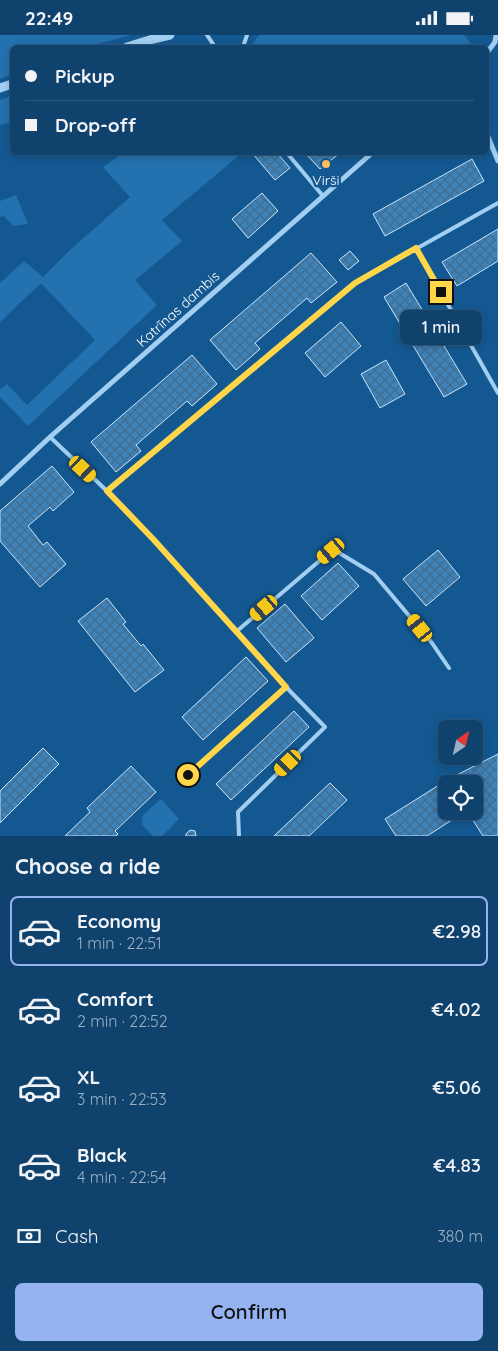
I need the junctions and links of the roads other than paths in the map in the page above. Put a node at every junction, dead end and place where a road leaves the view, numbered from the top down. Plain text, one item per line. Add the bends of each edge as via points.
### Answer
1 (170, 35) edge
2 (496, 35) edge
3 (133, 45) edge
4 (489, 50) edge
5 (489, 139) edge
6 (289, 155) edge
7 (370, 155) edge
8 (498, 161) edge
9 (323, 196) junction
10 (498, 203) edge
11 (416, 248) junction
12 (498, 393) edge
13 (50, 437) junction
14 (0, 484) edge
15 (107, 491) junction
16 (237, 631) junction
17 (449, 668) dead end
18 (286, 687) junction
19 (188, 775) dead end
20 (239, 836) edge

1 - 3 street
2 - 4 street
5 - 8 street
6 - 9 lane
7 - 9 street, Katrīnas dambis
9 - 13 street, Katrīnas dambis
10 - 11 lane
11 - 12 lane
11 - 15 lane via 355,283
13 - 14 street, Katrīnas dambis
13 - 15 lane
15 - 16 lane
16 - 17 lane via 331,551 336,551 374,574
16 - 18 lane
18 - 19 lane
18 - 20 lane via 325,727 238,812

